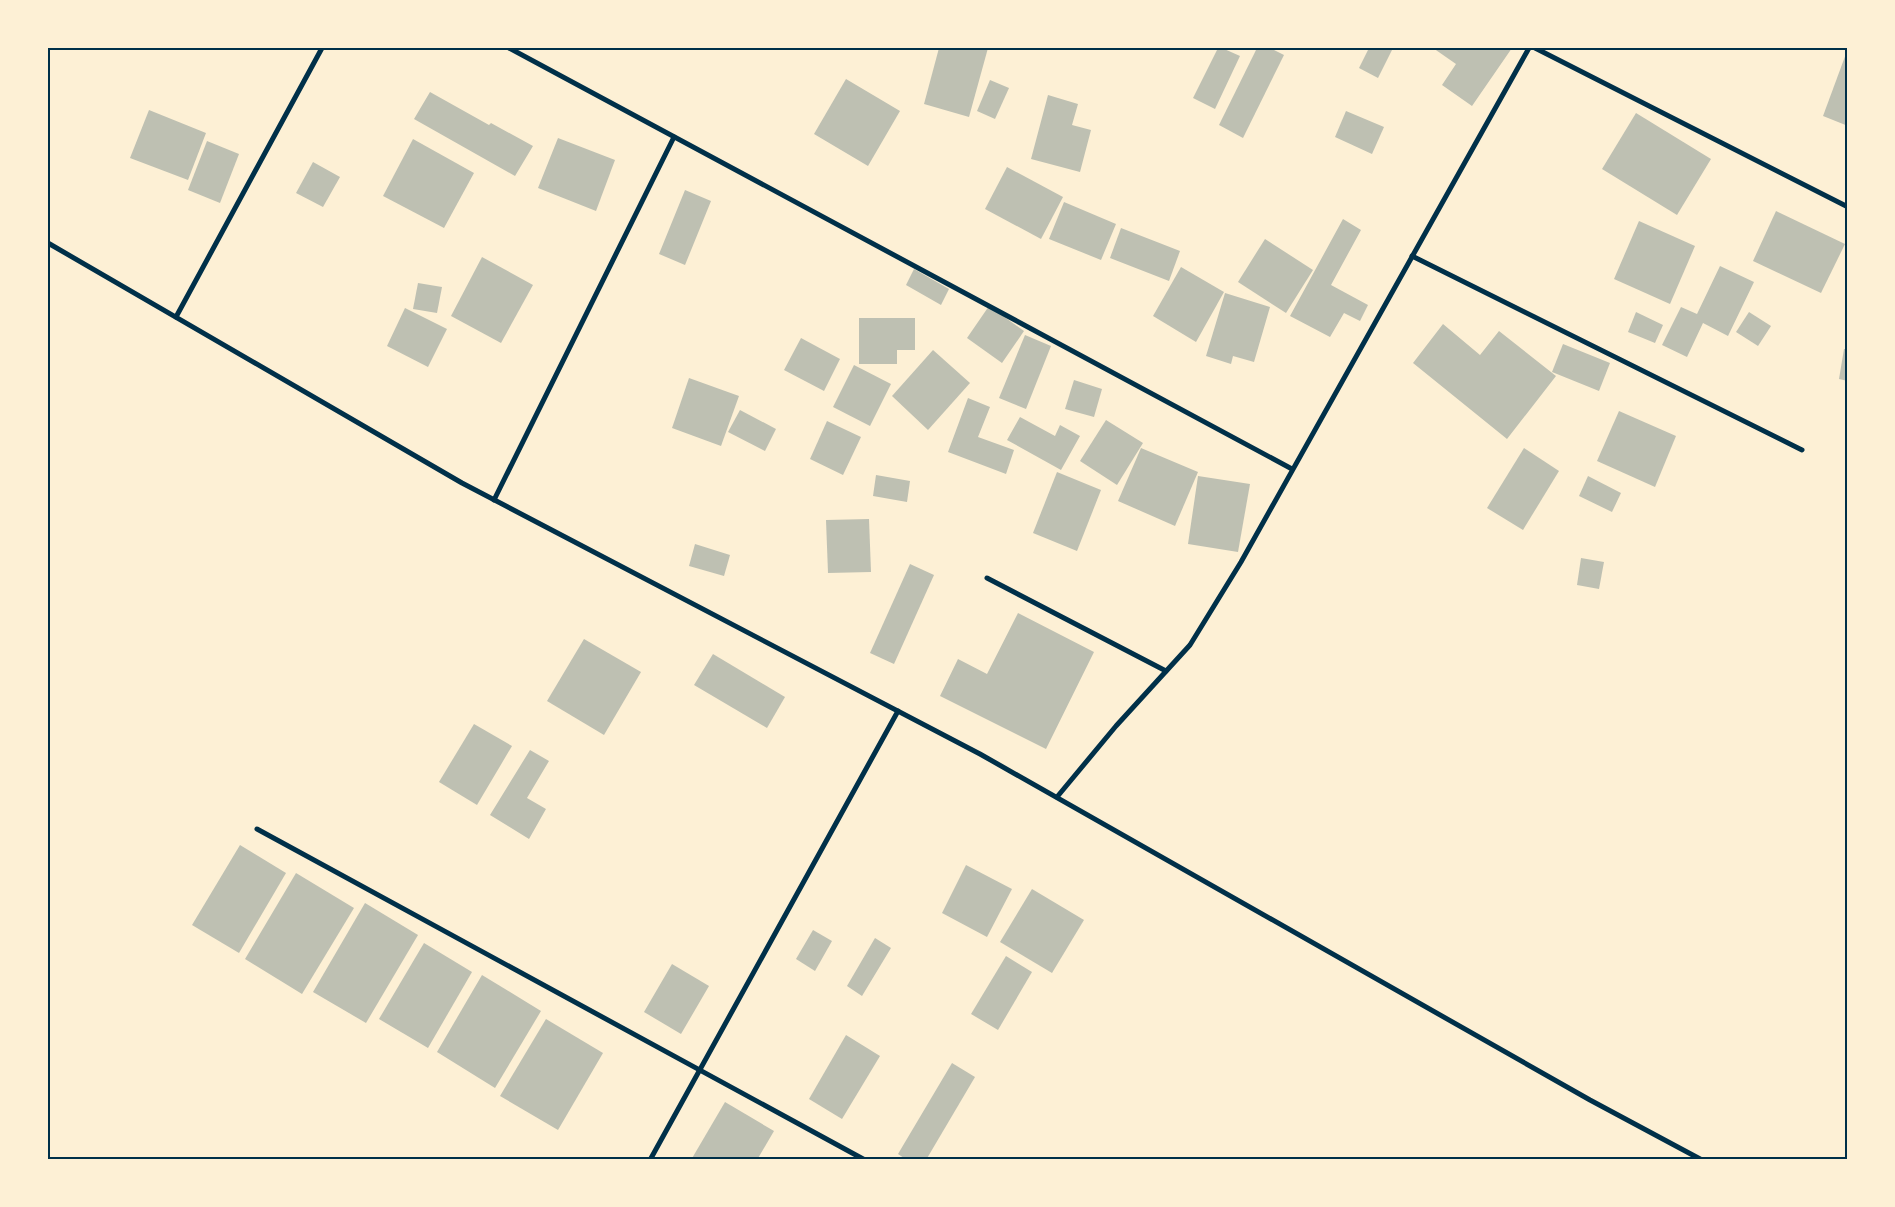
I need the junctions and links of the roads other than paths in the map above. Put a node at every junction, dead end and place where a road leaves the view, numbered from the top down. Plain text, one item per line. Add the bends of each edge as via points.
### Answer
1 (322, 48) edge
2 (509, 48) edge
3 (1529, 48) edge
4 (1535, 48) edge
5 (674, 137) junction
6 (1848, 207) edge
7 (48, 243) edge
8 (1412, 256) junction
9 (176, 317) junction
10 (1802, 450) dead end
11 (1292, 469) junction
12 (494, 500) junction
13 (987, 578) dead end
14 (1166, 671) junction
15 (898, 711) junction
16 (1057, 797) junction
17 (257, 829) dead end
18 (699, 1069) junction
19 (650, 1160) edge
20 (866, 1160) edge
21 (1702, 1160) edge

1 - 9 street
2 - 5 street
3 - 8 street
4 - 6 street
5 - 11 street
5 - 12 street
7 - 9 street
8 - 10 street
8 - 11 street
9 - 12 street
11 - 14 street via 1241,562 1190,644
12 - 15 street
13 - 14 street
14 - 16 street
15 - 16 street
15 - 18 street
16 - 21 street via 1590,1100
17 - 18 street
18 - 19 street
18 - 20 street

